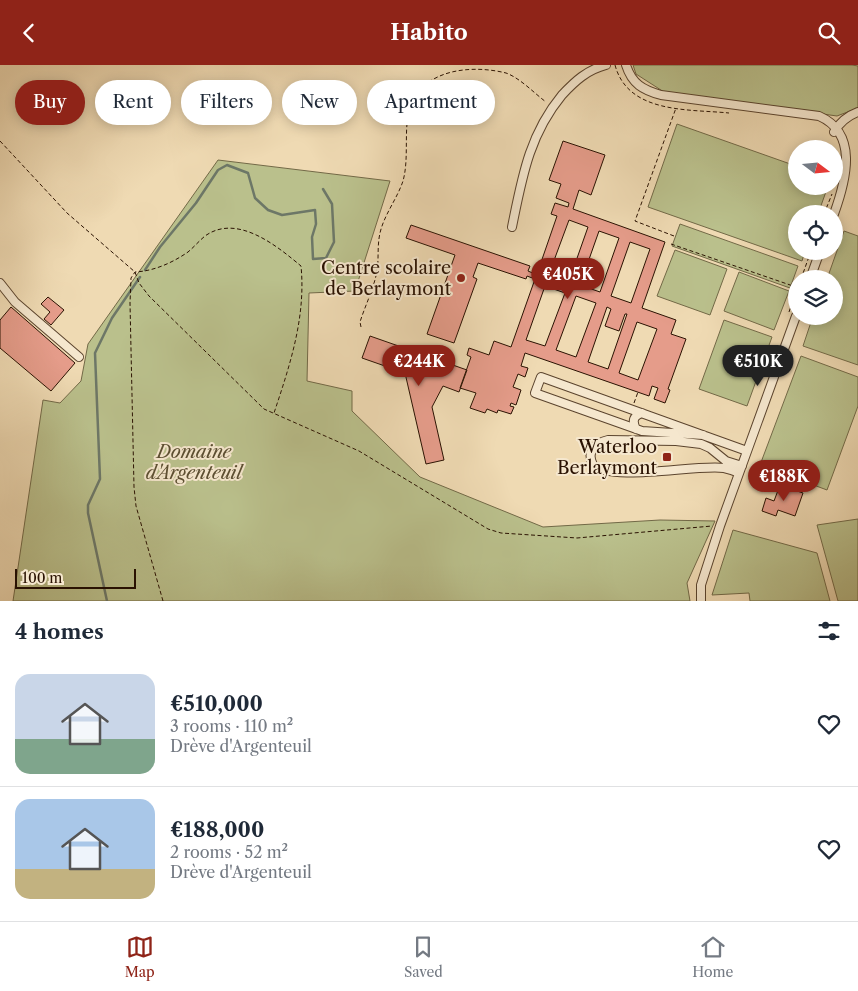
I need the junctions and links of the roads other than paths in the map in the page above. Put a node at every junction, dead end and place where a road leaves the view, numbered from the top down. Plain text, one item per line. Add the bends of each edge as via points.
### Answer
1 (606, 65) edge
2 (626, 65) edge
3 (858, 112) edge
4 (836, 129) junction
5 (837, 205) edge
6 (512, 227) dead end
7 (0, 283) edge
8 (792, 325) edge
9 (79, 357) dead end
10 (642, 413) junction
11 (636, 429) junction
12 (703, 435) junction
13 (747, 451) junction
14 (741, 469) junction
15 (700, 601) edge

1 - 6 street via 578,78 541,125 530,151
2 - 4 street via 636,85 648,91 820,116 831,119
3 - 4 street via 848,116
4 - 5 street via 845,133 852,154
7 - 9 street via 14,302
8 - 13 street
10 - 11 street via 634,419
10 - 11 street via 541,377 535,393
10 - 12 street
11 - 12 street
12 - 13 street
13 - 14 street
14 - 14 street via 604,471 593,465 591,453 599,442 608,440 676,441 710,448
14 - 15 street via 701,585

